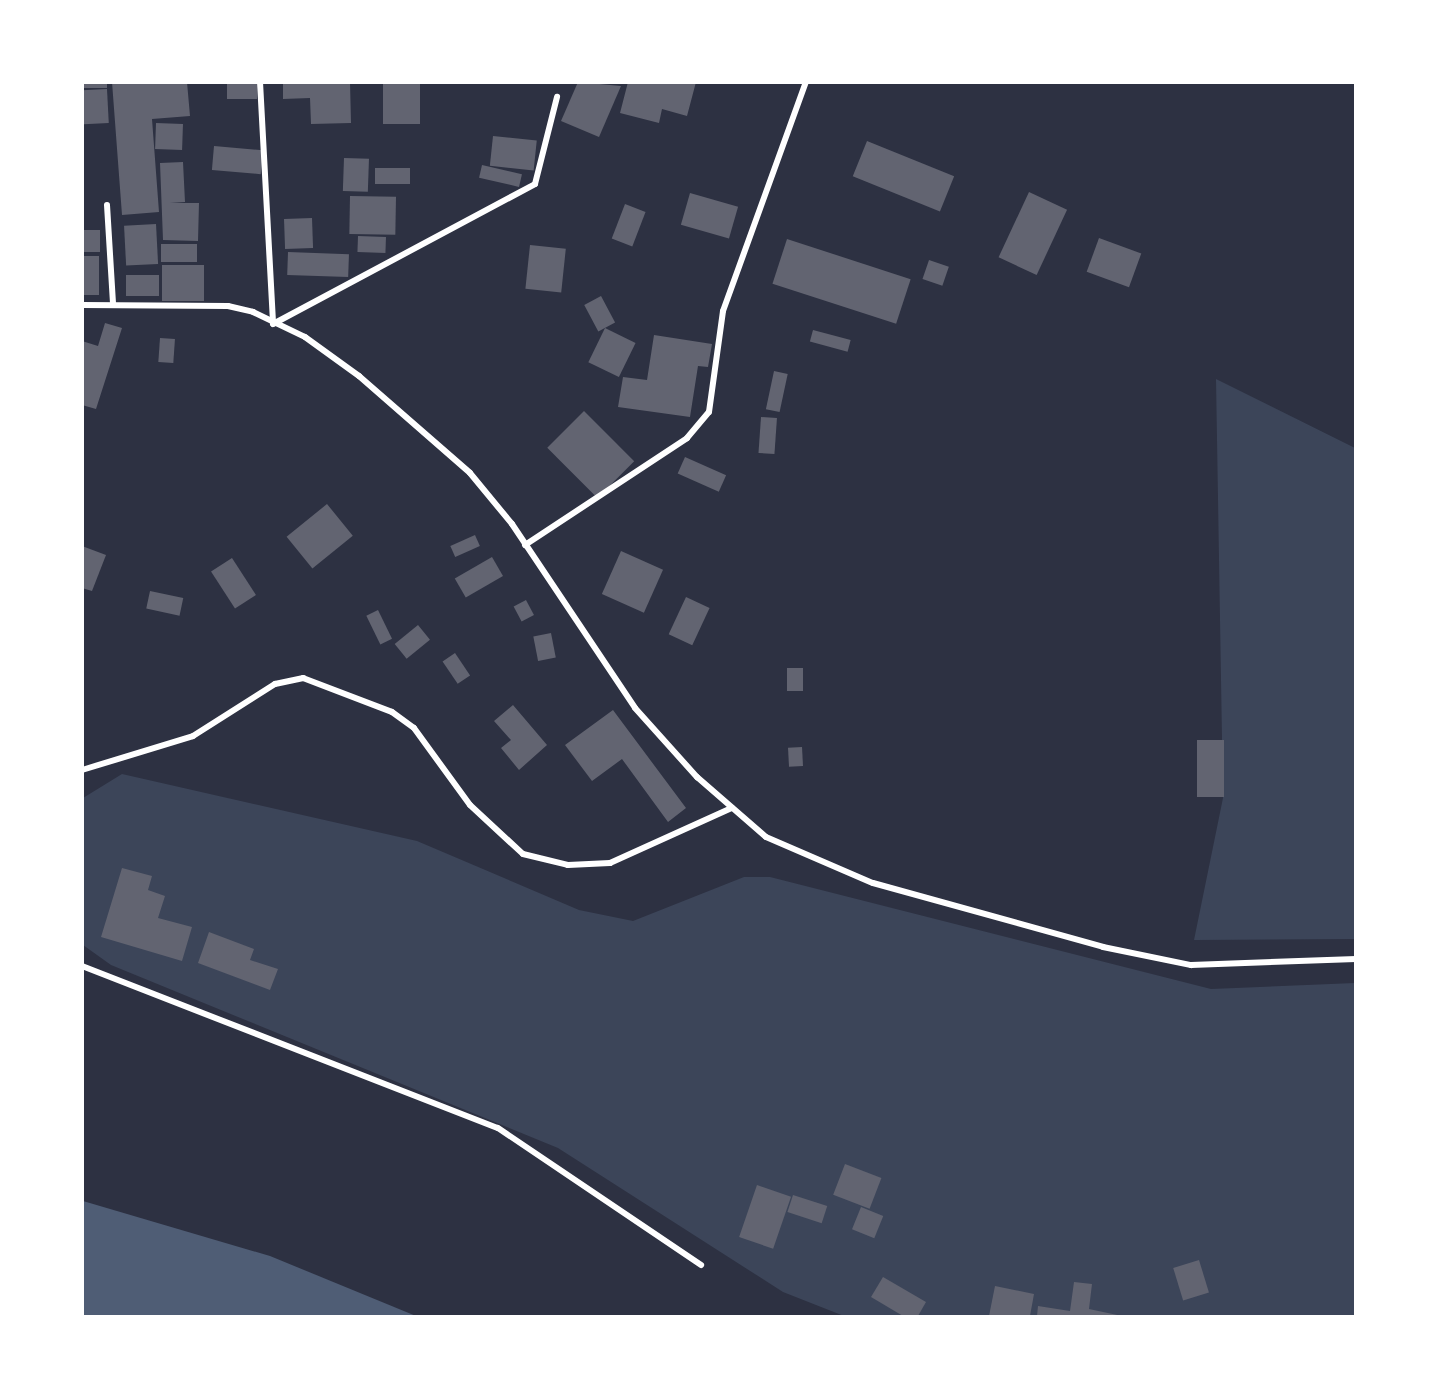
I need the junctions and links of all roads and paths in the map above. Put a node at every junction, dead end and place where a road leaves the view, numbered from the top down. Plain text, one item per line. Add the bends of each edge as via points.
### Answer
1 (260, 82) edge
2 (806, 82) edge
3 (557, 97) dead end
4 (107, 205) dead end
5 (112, 304) junction
6 (82, 305) edge
7 (273, 324) junction
8 (525, 545) junction
9 (82, 770) edge
10 (732, 808) junction
11 (1356, 958) edge
12 (82, 966) edge
13 (701, 1265) dead end

1 - 7 street
2 - 8 street via 723,311 709,412 687,438
3 - 7 street via 535,184
4 - 5 street
5 - 6 street
5 - 7 street via 228,306 253,312
7 - 8 street via 305,337 414,423 470,473
8 - 10 street via 635,708
9 - 10 street via 193,736 275,684 303,678 392,712 414,728 470,805 523,854 567,865 610,863
10 - 11 street via 766,837 873,883 1103,946 1191,965
12 - 13 street via 498,1128

